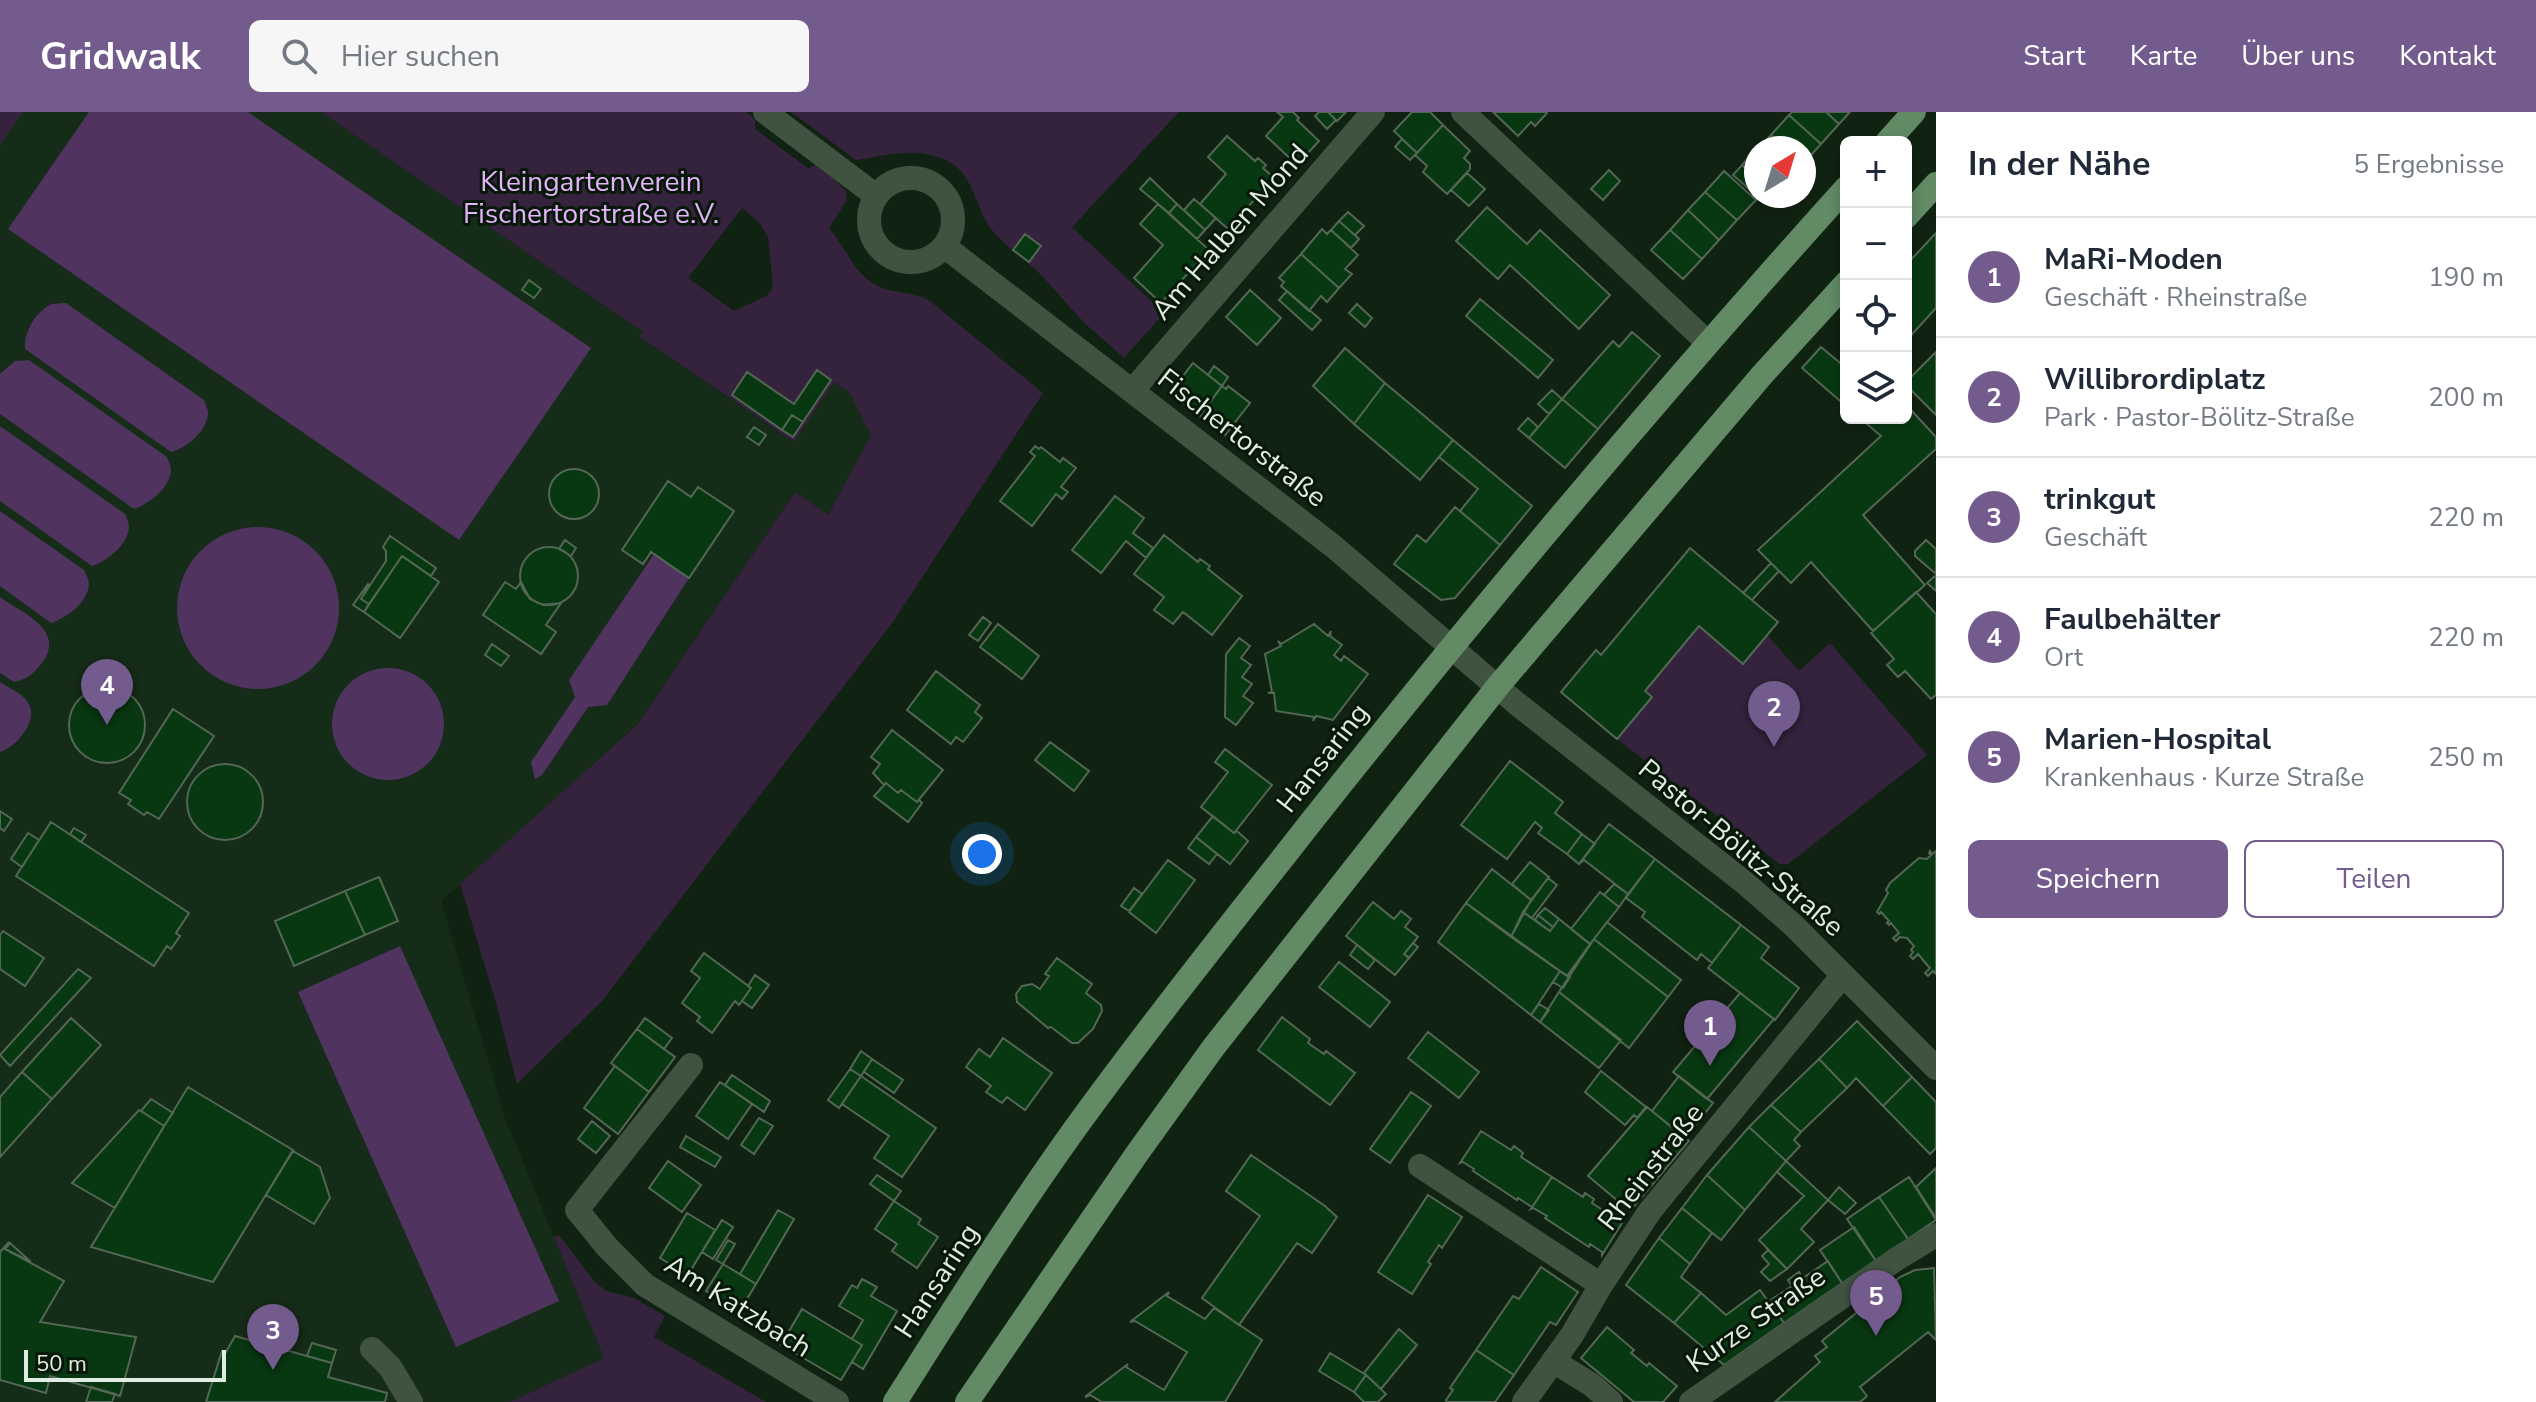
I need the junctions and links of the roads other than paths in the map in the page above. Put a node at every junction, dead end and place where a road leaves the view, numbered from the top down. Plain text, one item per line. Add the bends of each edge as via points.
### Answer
1 (765, 112) edge
2 (1373, 112) edge
3 (1463, 112) edge
4 (1914, 112) edge
5 (1892, 136) edge
6 (1936, 184) edge
7 (875, 195) junction
8 (1840, 195) edge
9 (1912, 210) edge
10 (944, 246) junction
11 (1840, 290) edge
12 (1707, 342) junction
13 (1132, 391) junction
14 (1450, 647) junction
15 (1498, 686) junction
16 (1843, 975) junction
17 (691, 1065) dead end
18 (1936, 1068) edge
19 (1420, 1166) dead end
20 (1936, 1235) edge
21 (1601, 1285) junction
22 (372, 1349) dead end
23 (1553, 1361) junction
24 (411, 1402) edge
25 (837, 1402) edge
26 (895, 1402) edge
27 (967, 1402) edge
28 (1524, 1402) edge
29 (1611, 1402) edge
30 (1691, 1402) edge

1 - 7 street
2 - 13 street, Am Halben Mond
3 - 12 street
4 - 5 main road
6 - 9 main road
7 - 10 street via 869,226 873,239 892,258 917,262
7 - 10 street via 895,180 933,184 950,203 953,216
8 - 12 main road, Hansaring
10 - 13 street, Fischertorstraße
11 - 15 main road
12 - 14 main road, Hansaring
13 - 14 street, Fischertorstraße via 1333,546
14 - 15 street, Fischertorstraße
14 - 26 main road, Hansaring via 1072,1133
15 - 16 street, Pastor-Bölitz-Straße via 1745,883
15 - 27 main road via 1213,1048
16 - 18 street, Pastor-Bölitz-Straße
16 - 21 street, Rheinstraße via 1650,1211
17 - 25 street, Am Katzbach via 577,1210 645,1285
19 - 21 street
20 - 30 street, Kurze Straße
21 - 23 street, Rheinstraße
22 - 24 street
23 - 28 street, Rheinstraße
23 - 29 street

